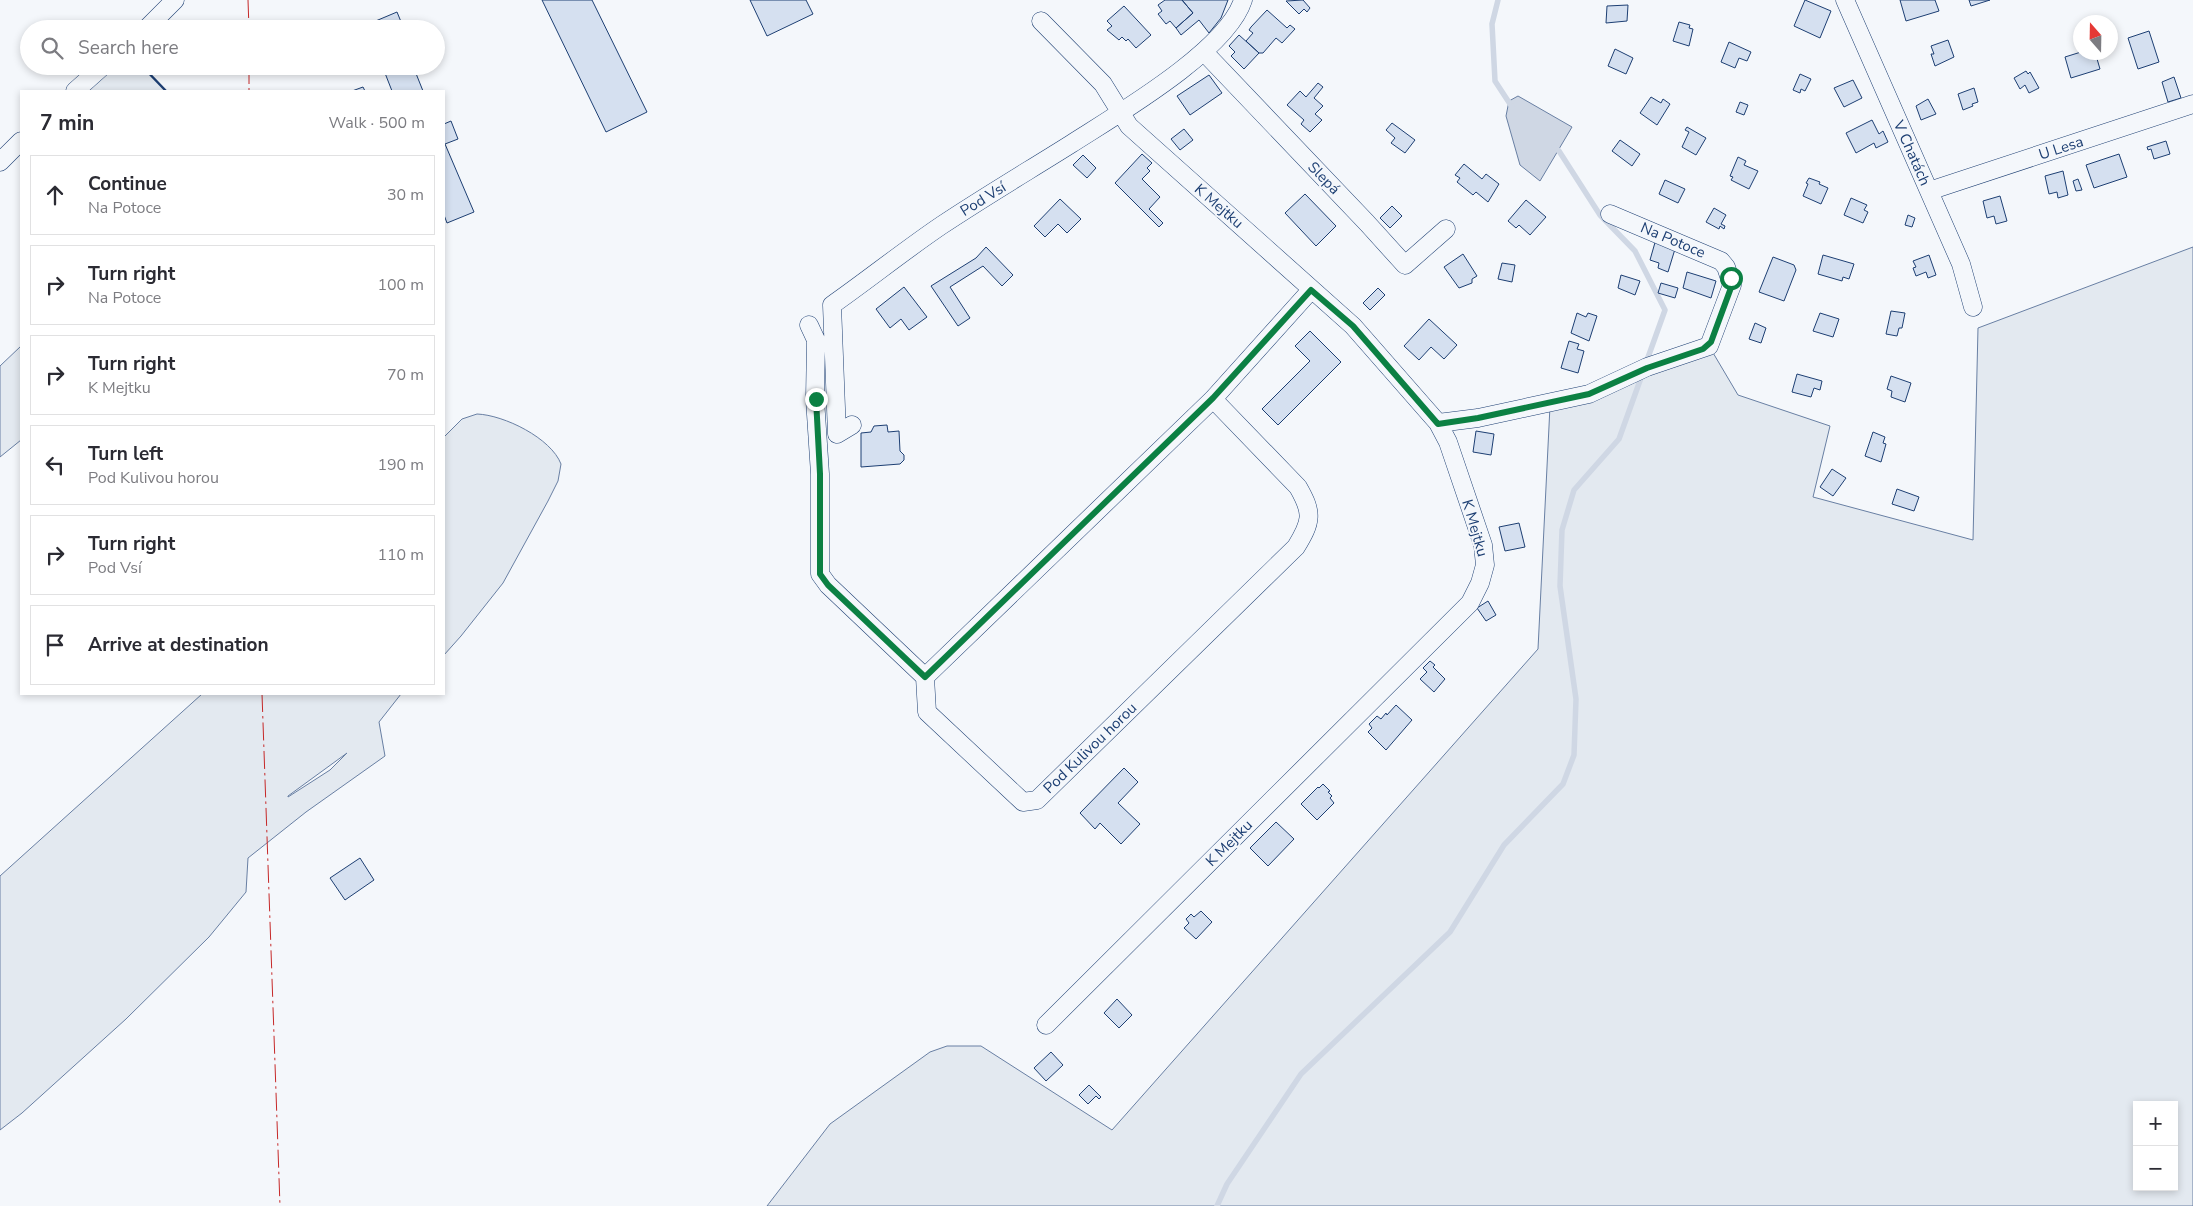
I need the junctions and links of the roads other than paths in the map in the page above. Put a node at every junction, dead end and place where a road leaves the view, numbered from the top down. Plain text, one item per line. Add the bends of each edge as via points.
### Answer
1 (175, 0) edge
2 (1243, 0) edge
3 (1845, 0) edge
4 (155, 20) edge
5 (1041, 21) dead end
6 (1204, 52) junction
7 (93, 75) edge
8 (76, 90) edge
9 (2193, 104) edge
10 (1121, 112) junction
11 (20, 142) edge
12 (0, 162) edge
13 (1928, 191) junction
14 (1610, 214) dead end
15 (1446, 229) dead end
16 (1311, 290) junction
17 (1973, 307) dead end
18 (809, 325) dead end
19 (1213, 398) junction
20 (1438, 424) junction
21 (852, 425) dead end
22 (925, 677) junction
23 (1046, 1025) dead end

1 - 4 street
2 - 6 street, Pod Vsí via 1229,24
3 - 13 street, V Chatách
5 - 10 street, K Mejtku via 1103,84
6 - 10 street, Pod Vsí
6 - 15 street, Slepá via 1405,265
7 - 8 street
9 - 13 street, U Lesa
10 - 16 street, K Mejtku via 1129,126
10 - 21 street, Pod Vsí via 941,225 832,305 838,434
11 - 12 street
13 - 17 street, V Chatách via 1961,264
14 - 20 street, Na Potoce via 1721,261 1726,267 1732,285 1709,346 1647,368 1589,394
16 - 19 street
16 - 20 street, K Mejtku via 1353,326
18 - 22 street via 816,340 820,574
19 - 22 street
19 - 22 street, Pod Kulivou horou via 1298,487 1308,504 1310,518 1303,535 1296,547 1037,800 1023,802 927,712
20 - 23 street, K Mejtku via 1453,455 1483,545 1485,565 1470,603

